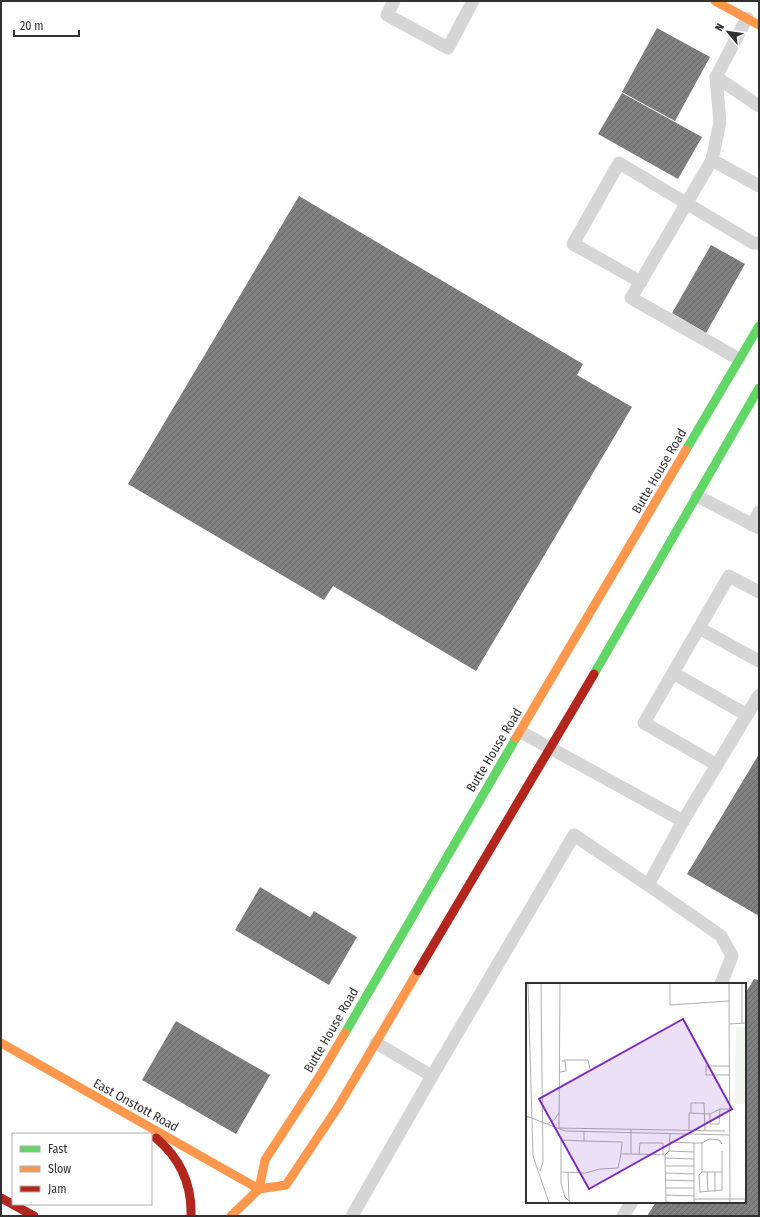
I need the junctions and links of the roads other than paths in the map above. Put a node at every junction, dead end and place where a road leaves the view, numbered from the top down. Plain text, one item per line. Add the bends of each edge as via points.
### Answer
1 (394, 1) edge
2 (472, 1) edge
3 (715, 1) edge
4 (747, 18) junction
5 (759, 25) edge
6 (716, 77) junction
7 (759, 106) edge
8 (712, 160) junction
9 (759, 186) edge
10 (686, 204) junction
11 (759, 243) edge
12 (641, 282) junction
13 (759, 326) edge
14 (739, 359) junction
15 (759, 388) edge
16 (697, 496) junction
17 (759, 512) edge
18 (755, 526) edge
19 (759, 592) edge
20 (699, 628) junction
21 (759, 661) edge
22 (673, 673) junction
23 (759, 695) edge
24 (747, 715) junction
25 (521, 732) junction
26 (551, 747) junction
27 (717, 765) junction
28 (684, 820) junction
29 (648, 885) junction
30 (721, 983) edge
31 (1, 1043) edge
32 (376, 1043) junction
33 (432, 1076) junction
34 (140, 1121) junction
35 (259, 1189) junction
36 (1, 1198) edge
37 (631, 1203) edge
38 (12, 1204) edge
39 (14, 1205) edge
40 (34, 1216) edge
41 (191, 1216) edge
42 (231, 1216) edge
43 (352, 1216) edge
44 (624, 1216) edge

1 - 2 lane via 387,15 448,48
3 - 4 main road
4 - 5 main road
4 - 6 lane
6 - 7 lane
6 - 8 lane via 720,122
8 - 9 lane
8 - 10 lane
10 - 11 lane via 753,243
10 - 12 lane
10 - 12 lane via 619,163 572,244
12 - 14 lane via 632,298
13 - 14 main road, Butte House Road
14 - 25 main road, Butte House Road
15 - 16 main road
16 - 18 lane
16 - 26 main road
17 - 18 lane
19 - 20 lane via 729,576
20 - 21 lane
20 - 22 lane
22 - 24 lane
22 - 27 lane via 644,723
23 - 24 lane
24 - 27 lane
25 - 26 lane
25 - 35 main road, Butte House Road via 319,1078 265,1160
26 - 28 lane
26 - 32 main road
27 - 28 lane
28 - 29 lane
29 - 30 lane via 721,936 732,956
29 - 33 lane via 574,835
31 - 34 main road, East Onstott Road
32 - 33 lane
32 - 35 main road via 338,1107 286,1185
33 - 43 lane
34 - 35 main road, East Onstott Road
34 - 41 main road via 173,1154 184,1173 192,1198
35 - 42 main road
36 - 38 main road
37 - 44 lane
39 - 40 main road

